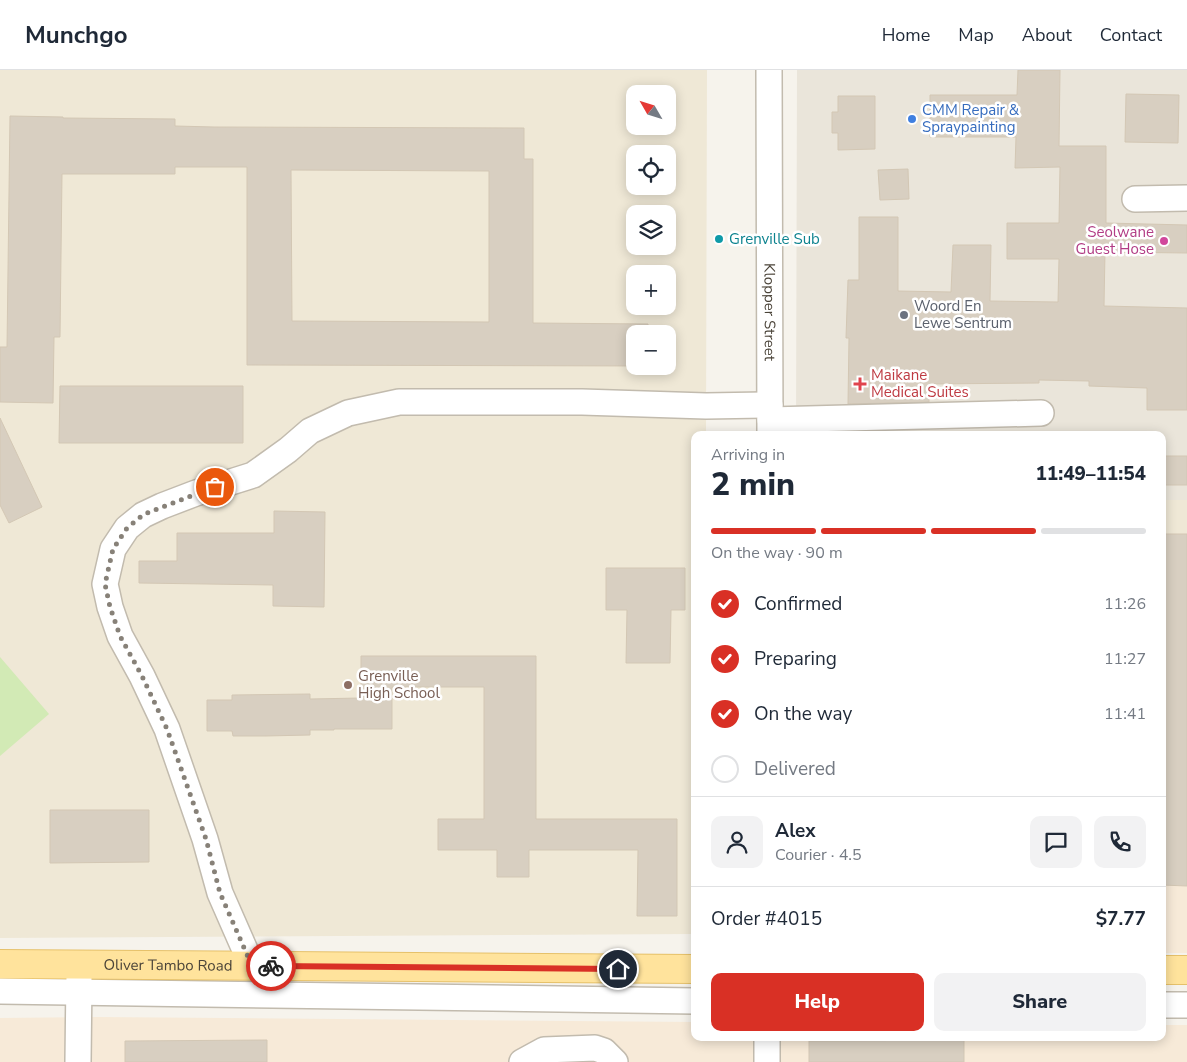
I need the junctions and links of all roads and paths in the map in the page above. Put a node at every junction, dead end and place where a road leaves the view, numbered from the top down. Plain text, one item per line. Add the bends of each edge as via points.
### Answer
1 (770, 70) edge
2 (1187, 198) edge
3 (1135, 199) dead end
4 (1041, 413) dead end
5 (770, 420) edge
6 (0, 964) edge
7 (78, 964) junction
8 (252, 966) junction
9 (691, 969) edge
10 (1166, 970) edge
11 (1187, 970) edge
12 (0, 991) edge
13 (80, 992) junction
14 (691, 1001) edge
15 (1166, 1005) edge
16 (1187, 1005) edge
17 (767, 1041) edge
18 (78, 1062) edge
19 (522, 1062) edge
20 (615, 1062) edge
21 (767, 1062) edge

1 - 5 street, Klopper Street
2 - 3 street
4 - 5 street
5 - 8 street via 706,406 399,402 348,414 310,431 253,475 162,506 127,528 113,549 105,584 110,607 120,636 167,729 206,839 220,893
6 - 7 main road, Oliver Tambo Road
7 - 8 main road, Oliver Tambo Road
7 - 13 street
8 - 9 main road, Oliver Tambo Road
10 - 11 main road
12 - 13 street
13 - 14 street
13 - 18 street
15 - 16 street
17 - 21 street
19 - 20 street via 544,1050 595,1048 604,1051

